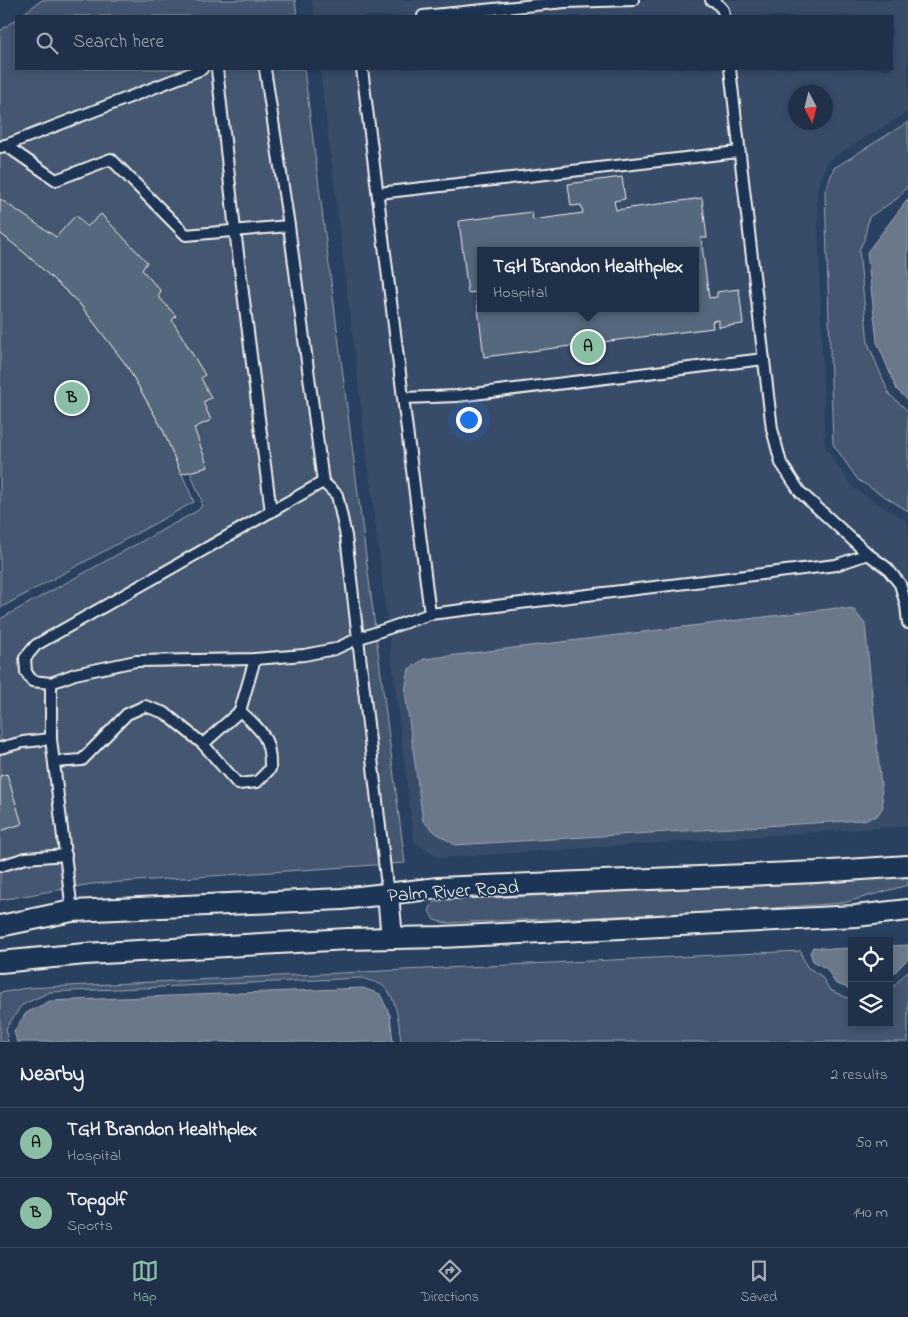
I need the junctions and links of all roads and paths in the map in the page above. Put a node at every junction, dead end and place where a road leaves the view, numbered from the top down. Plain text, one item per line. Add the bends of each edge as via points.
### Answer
1 (633, 0) edge
2 (711, 0) edge
3 (433, 15) edge
4 (724, 15) edge
5 (199, 70) edge
6 (217, 70) edge
7 (265, 70) edge
8 (362, 70) edge
9 (730, 70) edge
10 (3, 146) edge
11 (738, 152) junction
12 (379, 194) junction
13 (289, 226) junction
14 (235, 230) junction
15 (764, 358) junction
16 (404, 398) junction
17 (323, 482) junction
18 (271, 512) junction
19 (868, 554) junction
20 (430, 614) junction
21 (908, 623) edge
22 (357, 639) junction
23 (254, 659) junction
24 (51, 683) junction
25 (240, 712) junction
26 (51, 739) junction
27 (203, 744) junction
28 (0, 748) edge
29 (54, 762) junction
30 (66, 854) junction
31 (0, 866) edge
32 (908, 866) edge
33 (388, 894) junction
34 (908, 910) edge
35 (72, 911) junction
36 (0, 926) edge
37 (392, 938) junction
38 (0, 962) edge

1 - 3 lane via 565,2
2 - 4 lane via 723,10
5 - 10 lane
6 - 14 lane
7 - 13 lane
8 - 12 lane
9 - 11 lane
10 - 14 lane via 56,180 111,159 186,235
11 - 12 lane
11 - 15 lane
12 - 16 lane
13 - 14 lane
13 - 17 lane
14 - 18 lane
15 - 16 lane via 457,396
15 - 19 lane via 772,429 781,463 800,492
16 - 20 lane
17 - 18 lane
17 - 22 lane via 337,495
18 - 24 lane via 36,645 25,658 26,672 32,681
19 - 20 lane via 836,564
19 - 21 lane via 887,568 900,584
20 - 22 lane
22 - 23 lane via 335,649 312,654
22 - 33 lane
23 - 24 lane via 136,661 75,674
23 - 25 lane
24 - 26 lane
25 - 27 lane
25 - 27 lane via 261,730 271,753 270,769 257,782 238,784
26 - 28 lane
26 - 29 lane
27 - 29 lane via 165,713 145,706 127,714 82,760
29 - 30 lane
30 - 31 lane via 26,858
30 - 35 lane
32 - 33 street, Palm River Road via 438,888
33 - 35 street, Palm River Road via 342,899
33 - 37 street
34 - 37 street via 856,916
35 - 36 street, Palm River Road
37 - 38 street via 85,954

